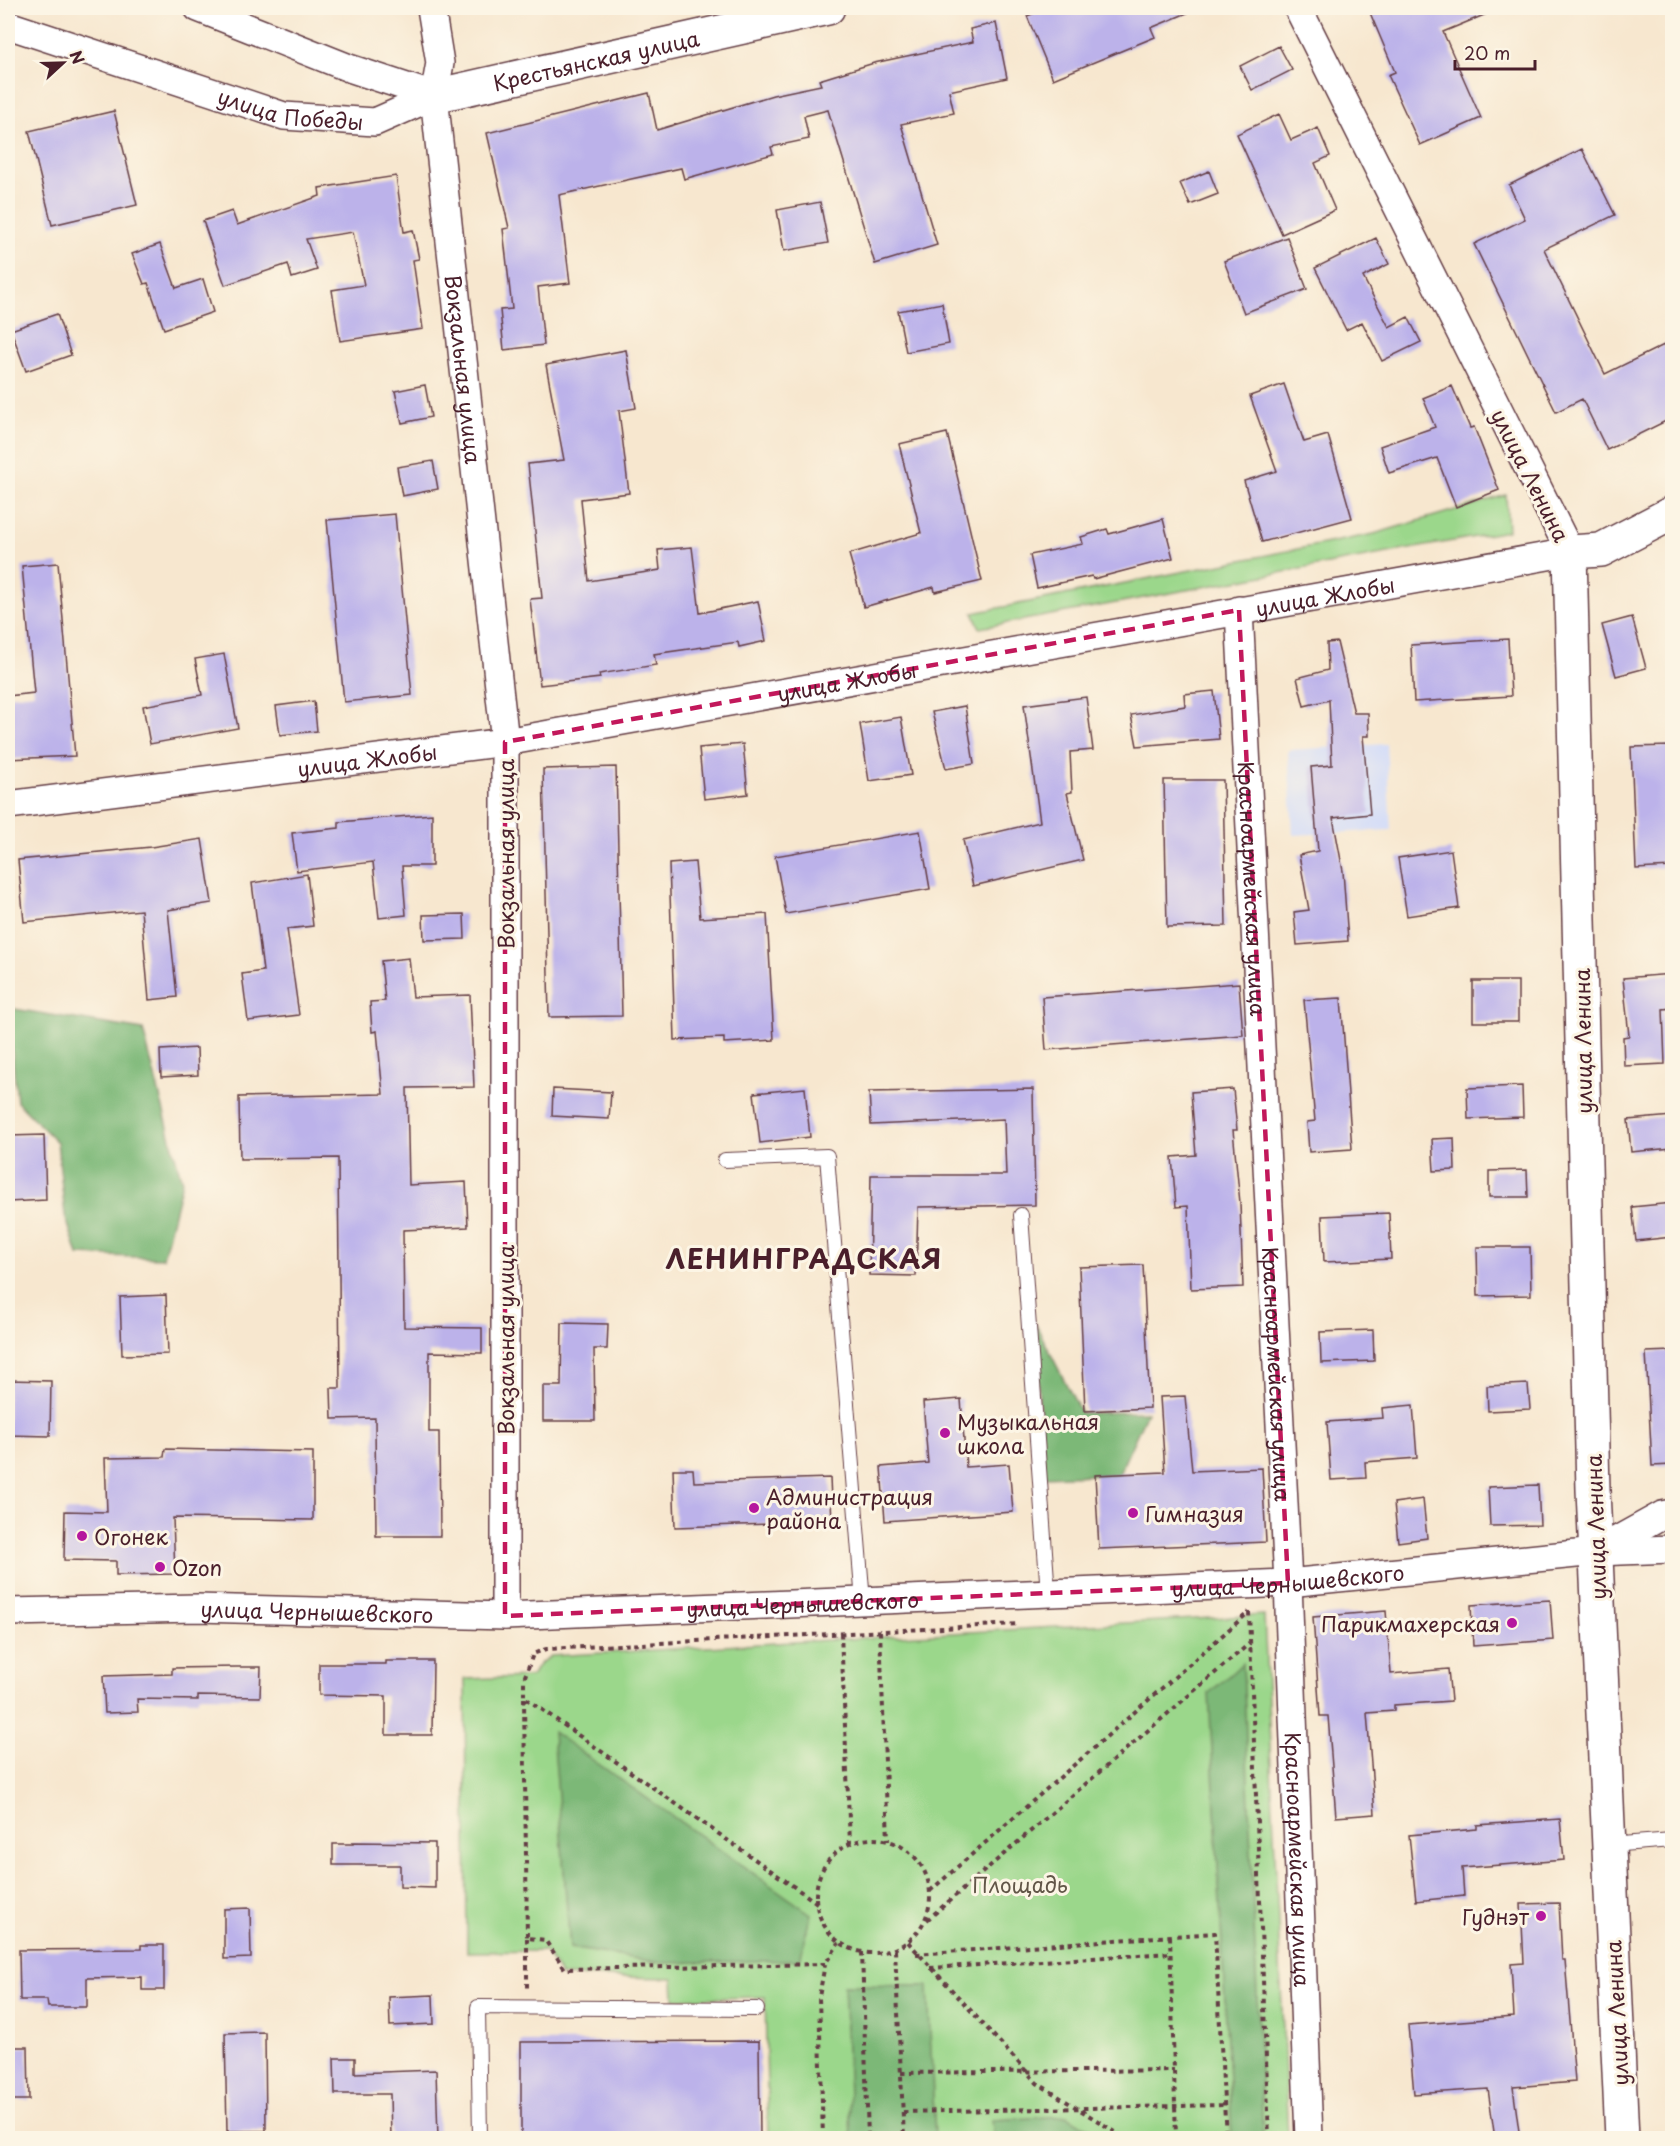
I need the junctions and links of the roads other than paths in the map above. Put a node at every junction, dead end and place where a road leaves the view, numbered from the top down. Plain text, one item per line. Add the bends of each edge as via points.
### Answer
1 (198, 8) edge
2 (430, 8) edge
3 (828, 8) edge
4 (1298, 8) edge
5 (8, 25) edge
6 (434, 96) junction
7 (1672, 513) edge
8 (1570, 552) junction
9 (1239, 610) junction
10 (505, 742) junction
11 (8, 805) edge
12 (725, 1160) dead end
13 (1021, 1215) dead end
14 (1672, 1513) edge
15 (1672, 1550) edge
16 (1596, 1552) junction
17 (1048, 1594) junction
18 (1288, 1596) junction
19 (863, 1602) junction
20 (8, 1612) edge
21 (505, 1616) junction
22 (1672, 1840) edge
23 (1609, 1845) junction
24 (757, 2009) dead end
25 (480, 2139) edge
26 (1309, 2139) edge
27 (1622, 2139) edge

1 - 6 street via 349,68
2 - 6 street, Вокзальная улица via 440,63
3 - 6 street, Крестьянская улица
4 - 8 street, улица Ленина
5 - 6 street, улица Победы via 284,116 375,122
6 - 10 street, Вокзальная улица
7 - 8 street, улица Жлобы via 1601,550
8 - 9 street, улица Жлобы
8 - 16 street, улица Ленина
9 - 10 street, улица Жлобы
9 - 18 street, Красноармейская улица
10 - 11 street, улица Жлобы
10 - 21 street, Вокзальная улица
12 - 19 lane via 827,1156
13 - 17 lane
14 - 16 street, улица Чернышевского
15 - 16 street, улица Чернышевского
16 - 18 street, улица Чернышевского
16 - 23 street, улица Ленина
17 - 18 street, улица Чернышевского via 1249,1585
17 - 19 street, улица Чернышевского
18 - 26 street, Красноармейская улица
19 - 21 street, улица Чернышевского
20 - 21 street, улица Чернышевского via 197,1608
22 - 23 lane
23 - 27 street, улица Ленина
24 - 25 lane via 478,2007

